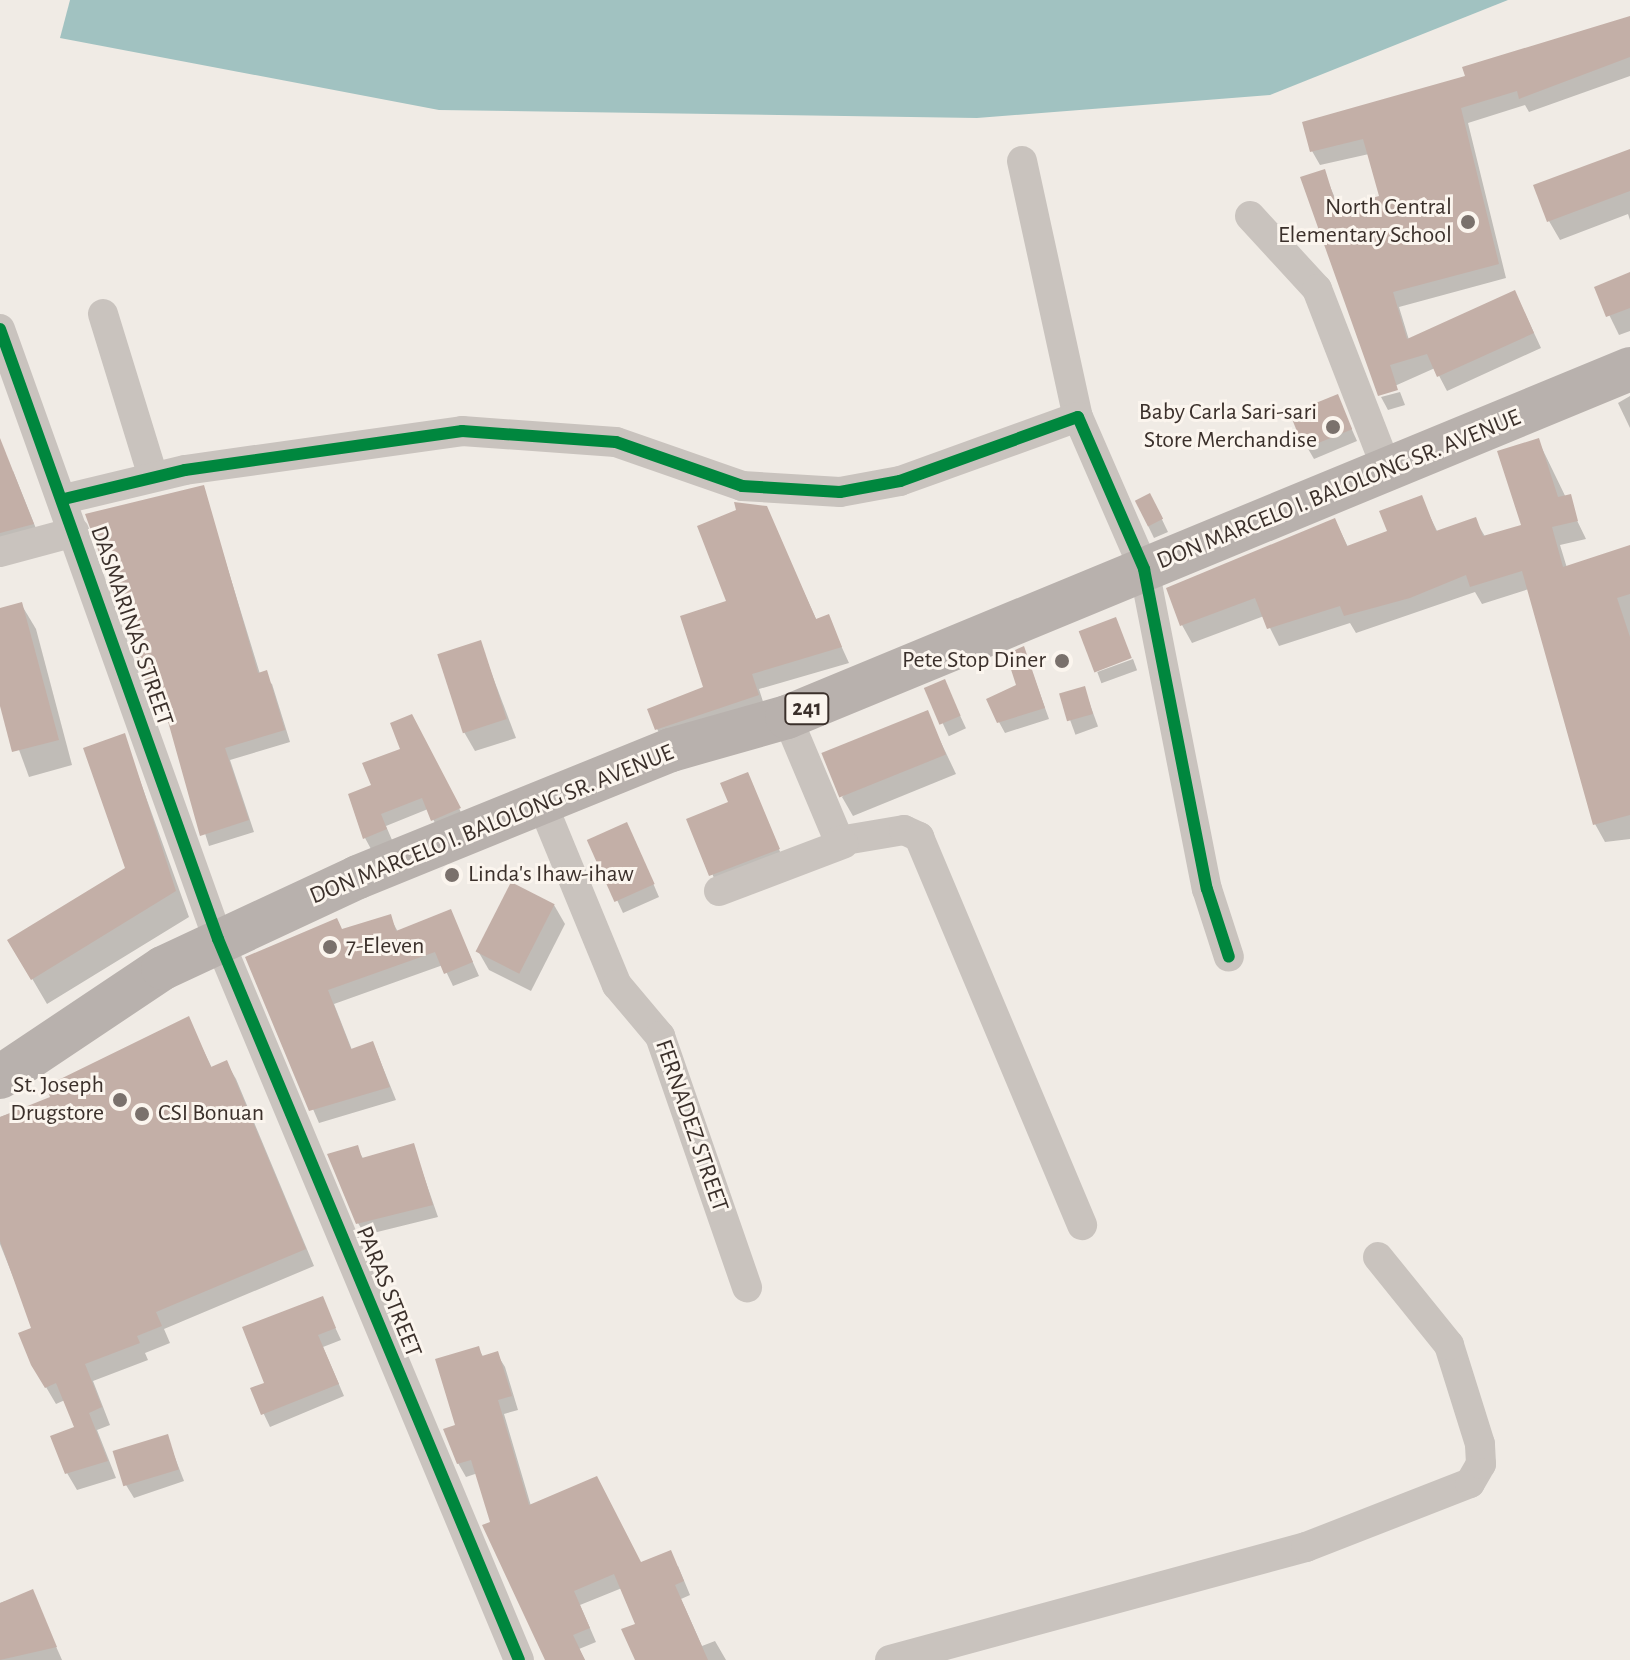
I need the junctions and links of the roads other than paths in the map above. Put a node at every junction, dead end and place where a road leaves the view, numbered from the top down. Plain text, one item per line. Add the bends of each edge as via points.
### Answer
1 (1022, 161) dead end
2 (1250, 216) dead end
3 (103, 314) dead end
4 (0, 329) edge
5 (1630, 369) edge
6 (1078, 417) junction
7 (1388, 472) junction
8 (153, 477) junction
9 (64, 499) junction
10 (74, 532) junction
11 (0, 552) edge
12 (1144, 569) junction
13 (787, 717) junction
14 (541, 801) junction
15 (843, 844) junction
16 (719, 891) dead end
17 (218, 939) junction
18 (1229, 957) dead end
19 (0, 1077) edge
20 (1082, 1225) dead end
21 (1378, 1257) dead end
22 (747, 1287) dead end
23 (519, 1660) edge
24 (890, 1660) edge

1 - 6 street
2 - 7 street via 1317,289
3 - 8 street
4 - 9 street, DASMARINAS STREET
5 - 7 main road, DON MARCELO I. BALOLONG SR. AVENUE / 241
6 - 8 street via 900,481 840,492 742,486 616,442 462,431
6 - 12 street
7 - 12 main road, DON MARCELO I. BALOLONG SR. AVENUE / 241
8 - 9 street
9 - 10 street, DASMARINAS STREET
10 - 11 street
10 - 17 street, DASMARINAS STREET
12 - 13 main road, DON MARCELO I. BALOLONG SR. AVENUE / 241
12 - 18 street via 1207,889
13 - 14 main road, DON MARCELO I. BALOLONG SR. AVENUE / 241 via 671,750
13 - 15 street
14 - 17 main road, DON MARCELO I. BALOLONG SR. AVENUE / 241
14 - 22 street, FERNADEZ STREET via 617,985 660,1036
15 - 16 street
15 - 20 street via 904,830 919,837
17 - 19 main road, DON MARCELO I. BALOLONG SR. AVENUE / 241
17 - 23 street, PARAS STREET
21 - 24 street via 1449,1345 1480,1444 1481,1464 1470,1483 1306,1547

